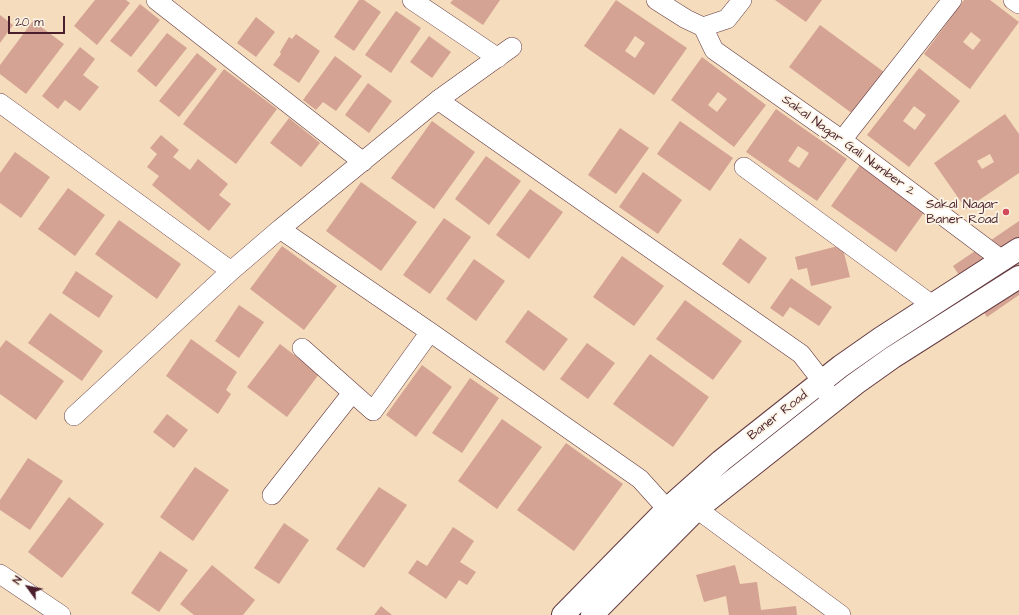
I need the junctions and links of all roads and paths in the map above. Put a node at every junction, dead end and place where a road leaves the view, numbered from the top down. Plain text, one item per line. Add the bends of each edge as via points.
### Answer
1 (156, 0) edge
2 (412, 0) edge
3 (656, 0) edge
4 (742, 0) edge
5 (952, 0) edge
6 (1013, 0) edge
7 (1019, 4) edge
8 (703, 27) junction
9 (438, 100) junction
10 (0, 103) edge
11 (842, 140) junction
12 (363, 162) junction
13 (744, 167) dead end
14 (280, 229) junction
15 (1010, 254) edge
16 (231, 270) junction
17 (1019, 277) edge
18 (932, 305) junction
19 (430, 332) junction
20 (302, 348) dead end
21 (822, 381) junction
22 (352, 393) junction
23 (831, 403) junction
24 (74, 416) dead end
25 (272, 496) dead end
26 (667, 509) junction
27 (696, 509) junction
28 (0, 574) edge
29 (61, 615) edge
30 (563, 615) edge
31 (592, 615) edge
32 (841, 615) edge

1 - 12 street
2 - 9 street via 505,53
3 - 8 street
4 - 8 street via 727,19
5 - 11 street
6 - 7 street
8 - 11 street, Sakal Nagar Gali Number 2 via 714,50
9 - 12 street
9 - 21 street via 801,354
10 - 16 street
11 - 15 street, Sakal Nagar Gali Number 2
12 - 14 street
13 - 18 street
14 - 16 street
14 - 19 street
15 - 18 main road, Baner Road
16 - 24 street
17 - 23 main road, Baner Road via 893,357
18 - 21 main road, Baner Road via 880,338
19 - 22 street via 373,411
19 - 26 street via 640,479
20 - 22 street
21 - 23 street
21 - 26 main road, Baner Road via 721,461
22 - 25 street
23 - 27 main road, Baner Road
26 - 30 main road, Baner Road
27 - 31 main road, Baner Road
27 - 32 street
28 - 29 street

